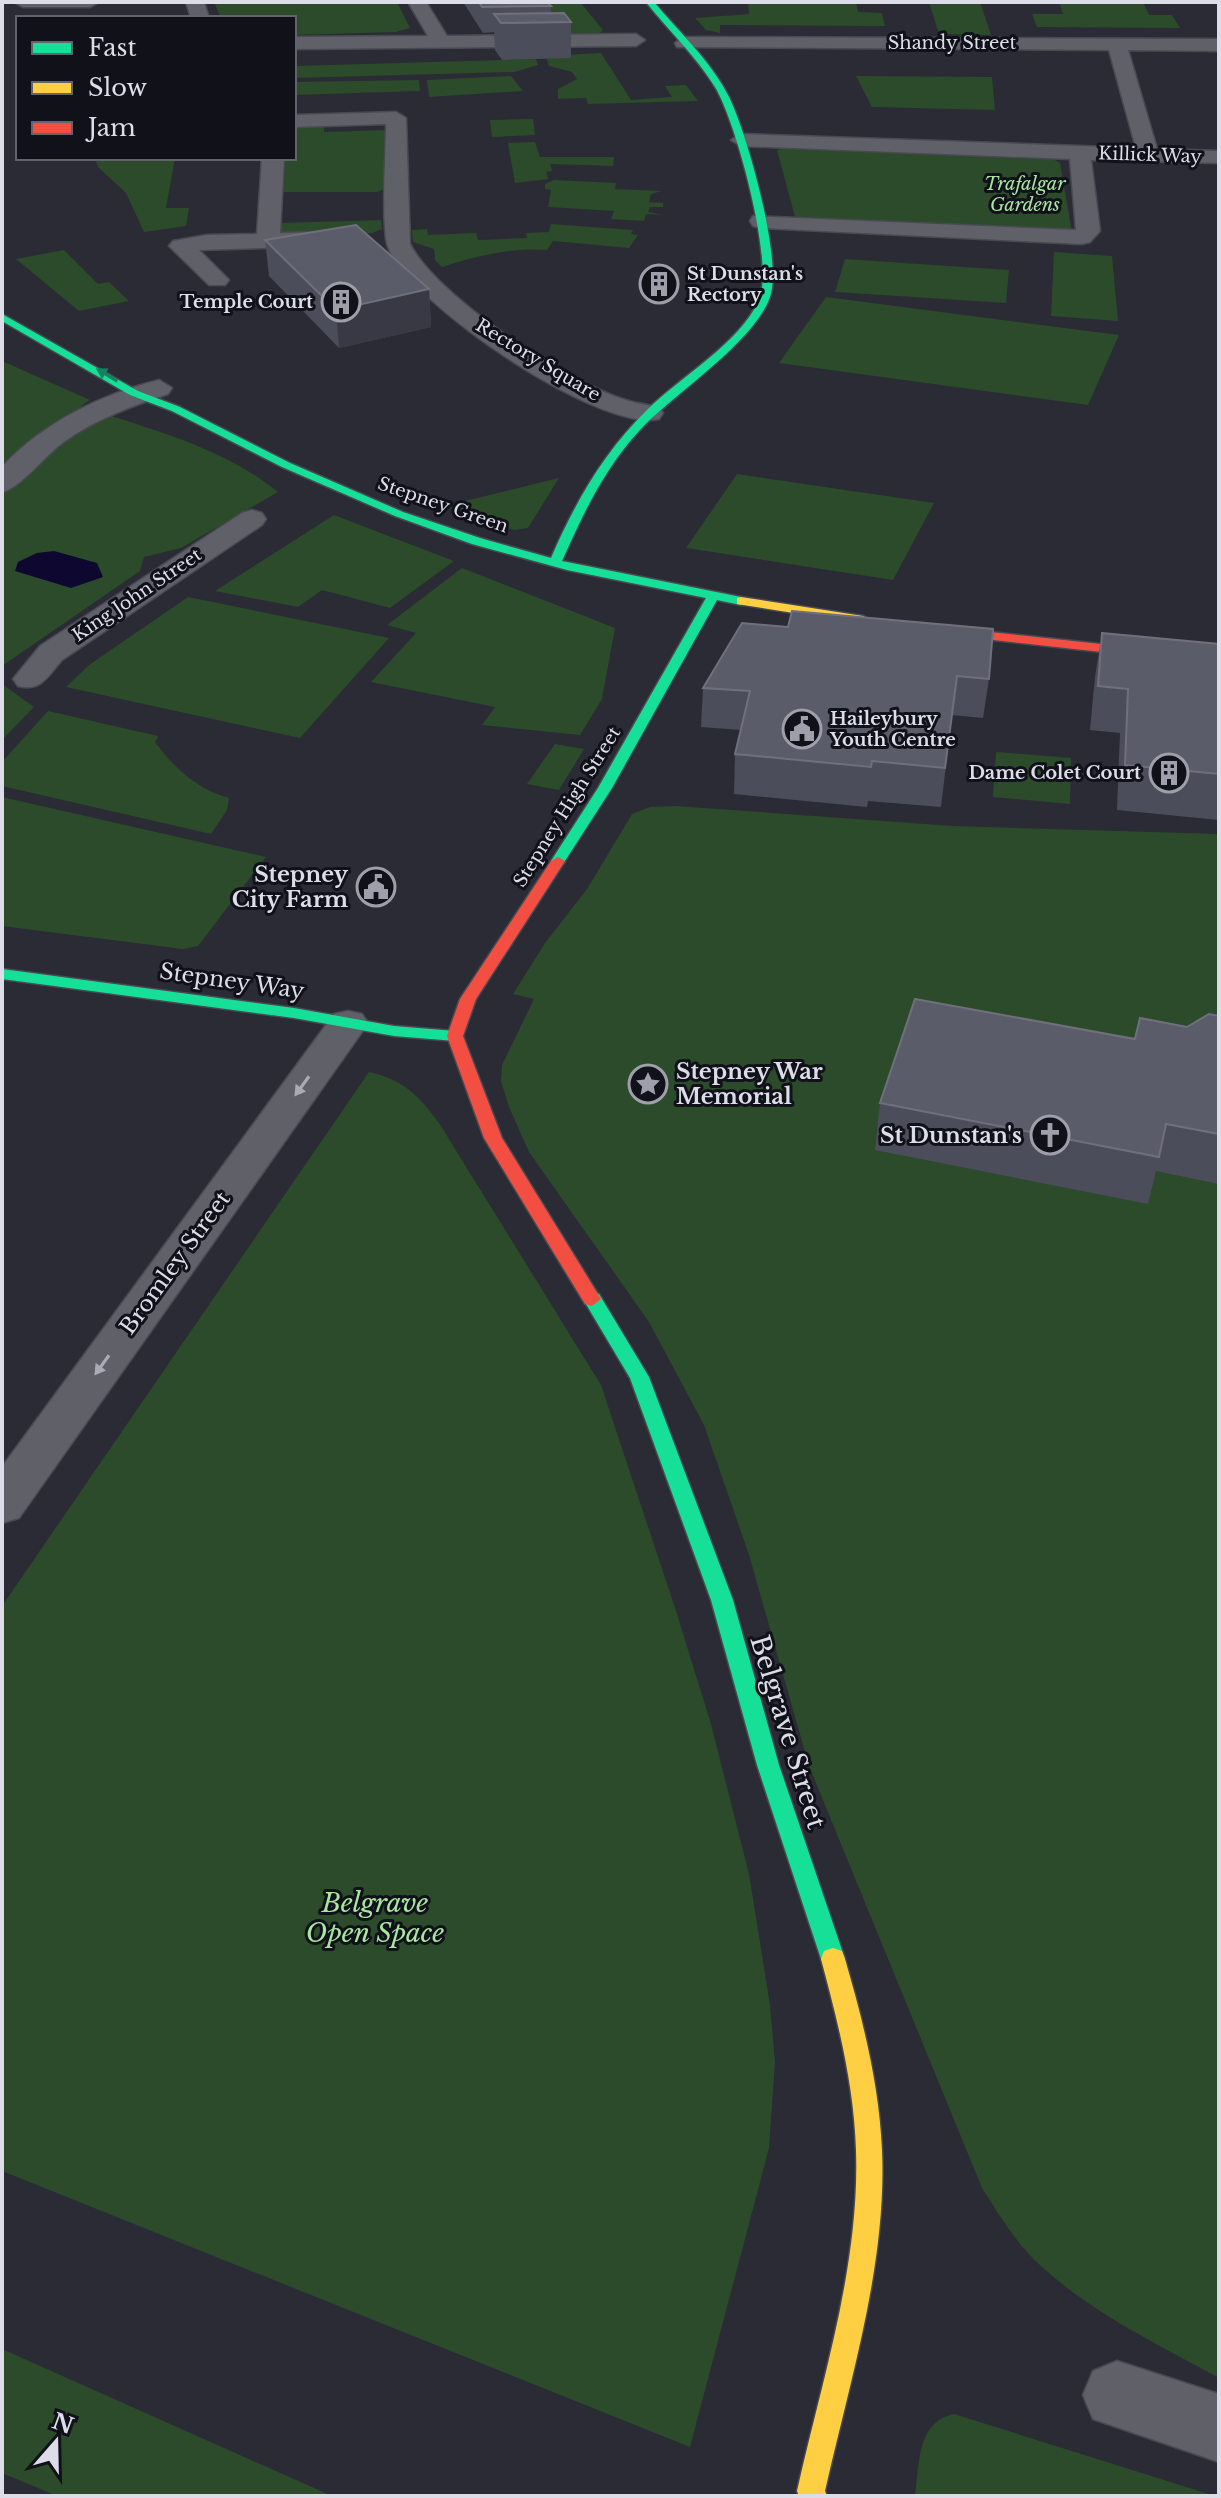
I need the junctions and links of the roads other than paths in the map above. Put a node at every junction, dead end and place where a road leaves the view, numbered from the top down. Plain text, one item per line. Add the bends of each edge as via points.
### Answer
1 (23, 2) edge
2 (90, 2) edge
3 (417, 2) edge
4 (650, 2) edge
5 (440, 40) junction
6 (636, 40) dead end
7 (296, 43) edge
8 (684, 43) junction
9 (1117, 44) junction
10 (1219, 45) edge
11 (296, 121) edge
12 (741, 140) junction
13 (1080, 153) junction
14 (1148, 155) junction
15 (1219, 157) edge
16 (273, 160) edge
17 (761, 221) junction
18 (398, 237) junction
19 (340, 238) edge
20 (369, 238) edge
21 (268, 240) junction
22 (217, 280) dead end
23 (5, 307) edge
24 (146, 385) junction
25 (650, 413) junction
26 (2, 484) edge
27 (252, 519) dead end
28 (556, 560) junction
29 (712, 598) junction
30 (883, 623) edge
31 (914, 627) edge
32 (1219, 661) edge
33 (29, 679) dead end
34 (2, 974) edge
35 (348, 1023) junction
36 (455, 1036) junction
37 (2, 1504) edge
38 (1117, 2395) dead end
39 (1219, 2428) edge
40 (809, 2494) edge

1 - 2 street
3 - 5 street
4 - 8 main road
5 - 6 street
5 - 7 street
8 - 9 street, Shandy Street
8 - 12 main road via 725,96
9 - 10 street, Shandy Street
9 - 14 street
11 - 18 street, Rectory Square via 396,118
12 - 13 street
12 - 17 main road
13 - 14 street, Killick Way
13 - 17 street via 1089,231 1082,237
14 - 15 street, Killick Way
16 - 21 street
17 - 25 main road via 767,294 762,307
18 - 20 street
18 - 25 street, Rectory Square via 405,262 488,334 615,405
19 - 21 street
21 - 22 street via 181,246
24 -> 23 main road, Stepney Green via 45,337
24 - 26 street via 41,442
24 - 28 main road, Stepney Green via 175,399 176,409 358,496 477,541
25 - 28 main road via 603,464
27 - 33 street, King John Street via 51,653
28 - 29 main road, Stepney Green
29 - 30 main road, Stepney Green
29 - 36 main road, Stepney High Street via 605,788 481,977
31 - 32 main road
34 - 35 main road, Stepney Way
35 - 36 main road, Stepney Way
35 -> 37 street, Bromley Street
36 - 40 main road, Belgrave Street via 493,1138 639,1377 722,1600 768,1765 823,1923 859,2050 869,2179 857,2282
38 - 39 street

